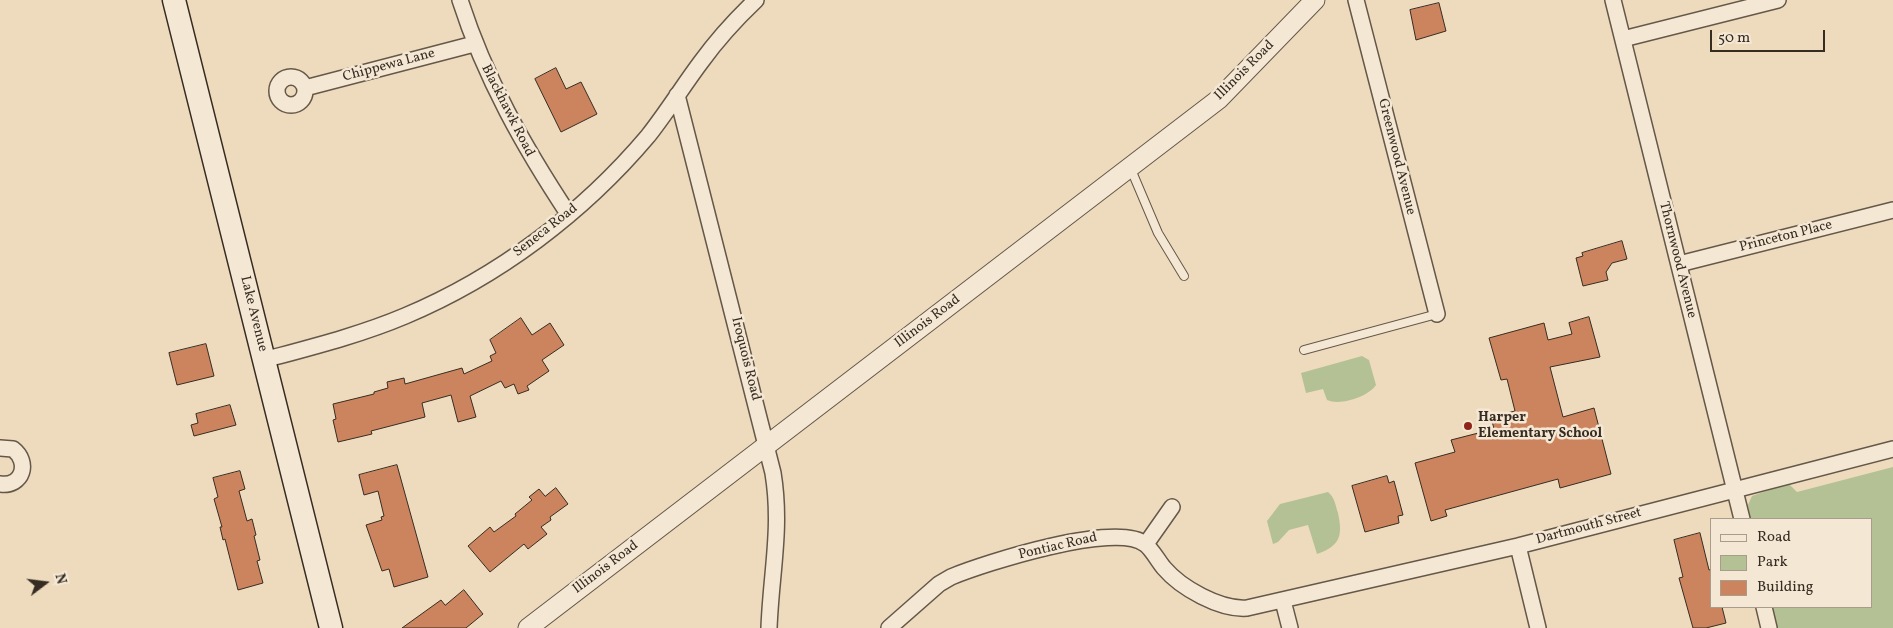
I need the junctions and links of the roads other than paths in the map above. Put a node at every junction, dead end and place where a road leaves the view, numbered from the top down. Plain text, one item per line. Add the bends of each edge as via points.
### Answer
1 (174, 0) edge
2 (460, 0) edge
3 (756, 0) edge
4 (1314, 0) edge
5 (1356, 0) edge
6 (1613, 0) edge
7 (1778, 0) edge
8 (1622, 39) junction
9 (474, 44) junction
10 (305, 88) dead end
11 (677, 95) junction
12 (1130, 167) junction
13 (1893, 210) edge
14 (570, 215) junction
15 (1678, 264) junction
16 (1184, 276) dead end
17 (1437, 314) joint
18 (1304, 350) dead end
19 (264, 360) junction
20 (766, 446) junction
21 (0, 448) edge
22 (1893, 449) edge
23 (0, 484) edge
24 (1734, 490) junction
25 (1172, 507) dead end
26 (1742, 518) edge
27 (1146, 544) junction
28 (1518, 546) junction
29 (1283, 601) junction
30 (1764, 608) edge
31 (331, 628) edge
32 (528, 628) edge
33 (769, 628) edge
34 (889, 628) edge
35 (1290, 628) edge
36 (1538, 628) edge
37 (1769, 628) edge

1 - 19 main road, Lake Avenue
2 - 9 street, Blackhawk Road
3 - 11 street, Seneca Road via 701,61
4 - 12 street, Illinois Road via 1218,99
5 - 17 street, Greenwood Avenue
6 - 8 street, Thornwood Avenue
7 - 8 street
8 - 15 street, Thornwood Avenue
9 - 10 street, Chippewa Lane
9 - 14 street, Blackhawk Road via 530,157
11 - 14 street, Seneca Road via 649,135
11 - 20 street, Iroquois Road
12 - 16 lane via 1158,233
12 - 20 street, Illinois Road
13 - 15 street, Princeton Place
14 - 19 street, Seneca Road via 490,272 446,297 340,339
15 - 24 street, Thornwood Avenue
17 - 18 lane
19 - 31 main road, Lake Avenue
20 - 32 street, Illinois Road
20 - 33 street, Iroquois Road via 778,499
21 - 23 street via 12,449 21,458 23,470 11,484
22 - 24 street, Dartmouth Street
24 - 26 street, Thornwood Avenue
24 - 28 street, Dartmouth Street
25 - 27 street
27 - 29 street via 1165,570 1220,605 1235,609
27 - 34 street, Pontiac Road via 1122,536 1102,536 965,571 939,584
28 - 29 street, Dartmouth Street
28 - 36 street
29 - 35 street
30 - 37 street

